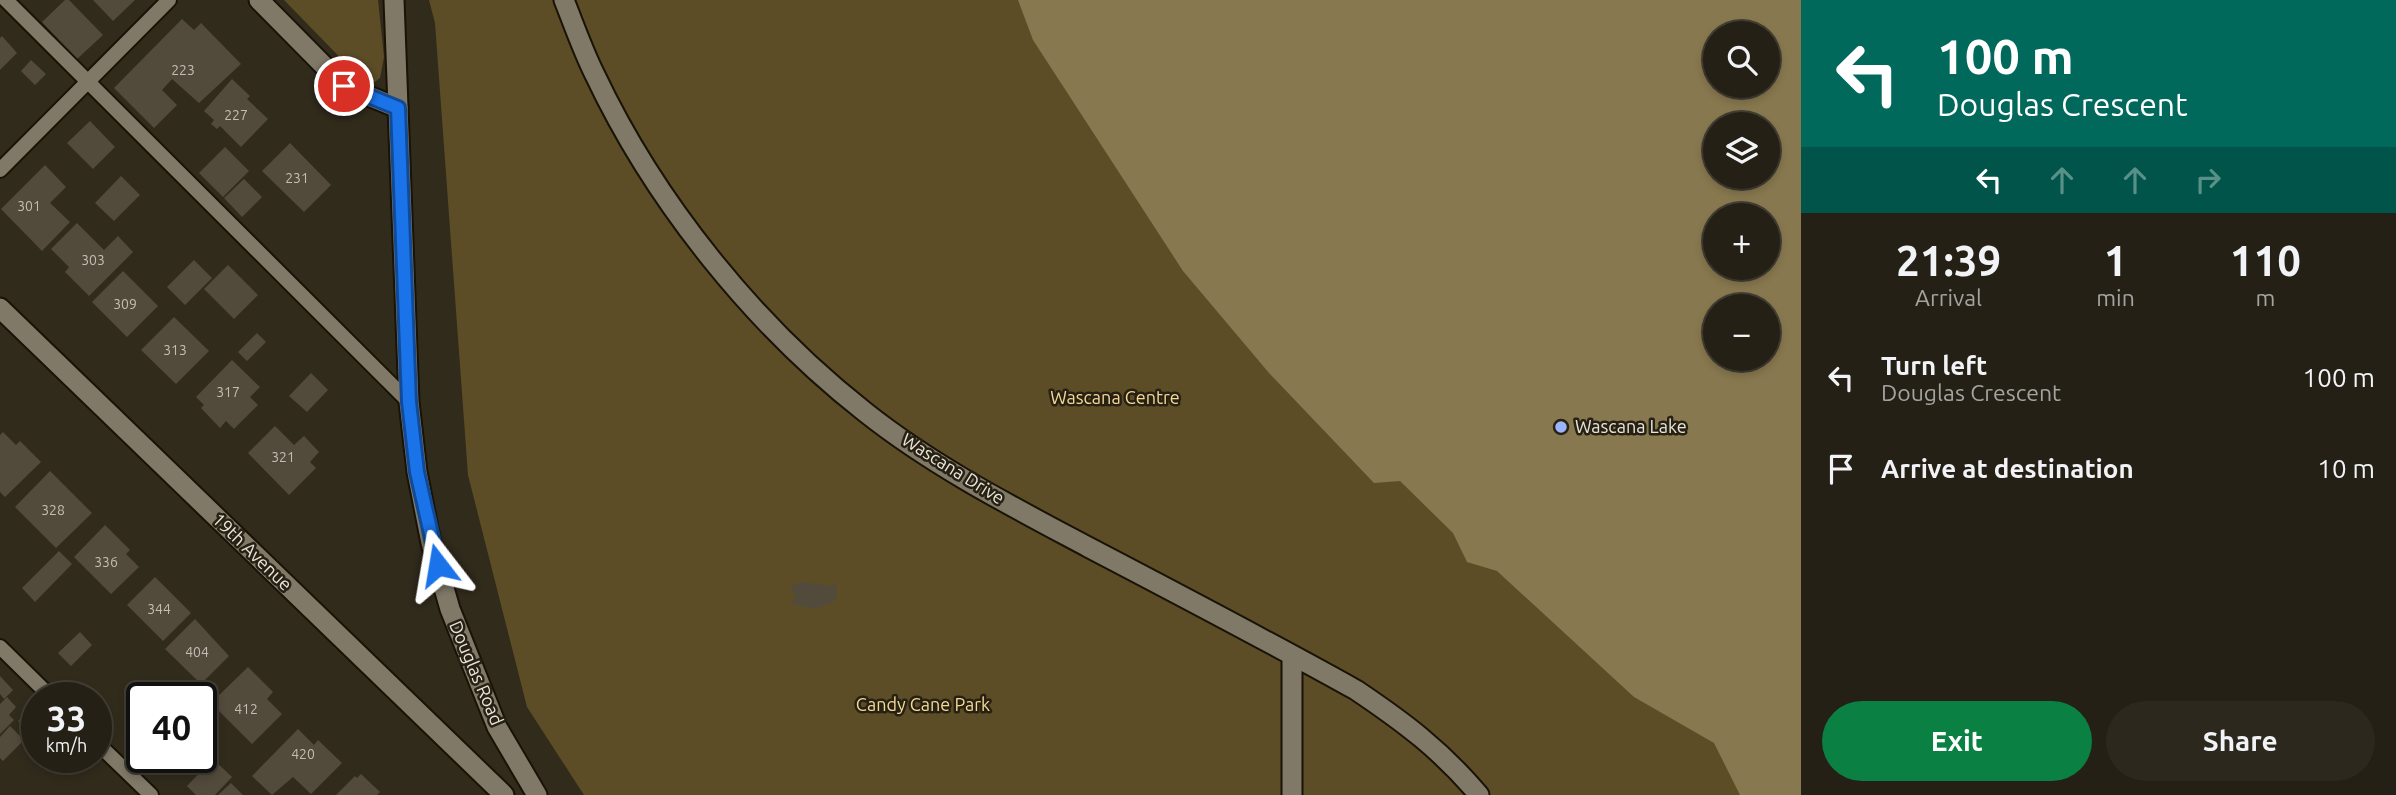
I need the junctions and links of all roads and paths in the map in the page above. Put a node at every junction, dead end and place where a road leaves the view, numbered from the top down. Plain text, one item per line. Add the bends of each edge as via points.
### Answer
1 (6, 0) edge
2 (169, 0) edge
3 (259, 0) edge
4 (394, 0) edge
5 (564, 0) edge
6 (87, 83) junction
7 (398, 108) junction
8 (0, 170) edge
9 (0, 308) edge
10 (409, 402) junction
11 (0, 647) edge
12 (1292, 655) junction
13 (36, 682) edge
14 (112, 757) edge
15 (151, 795) edge
16 (504, 795) edge
17 (537, 795) edge
18 (1292, 795) edge
19 (1479, 795) edge

1 - 6 lane
2 - 6 lane
3 - 7 street via 344,86
4 - 7 street, Douglas Road
5 - 12 street, Wascana Drive via 595,76 645,165 746,301 796,351 865,412 945,468
6 - 8 lane
6 - 10 lane
7 - 10 street, Douglas Road
9 - 16 street, 19th Avenue
10 - 17 street, Douglas Road via 431,543 450,609 498,727
11 - 13 lane
12 - 18 street
12 - 19 street, Wascana Drive via 1405,723 1449,760
14 - 15 lane

